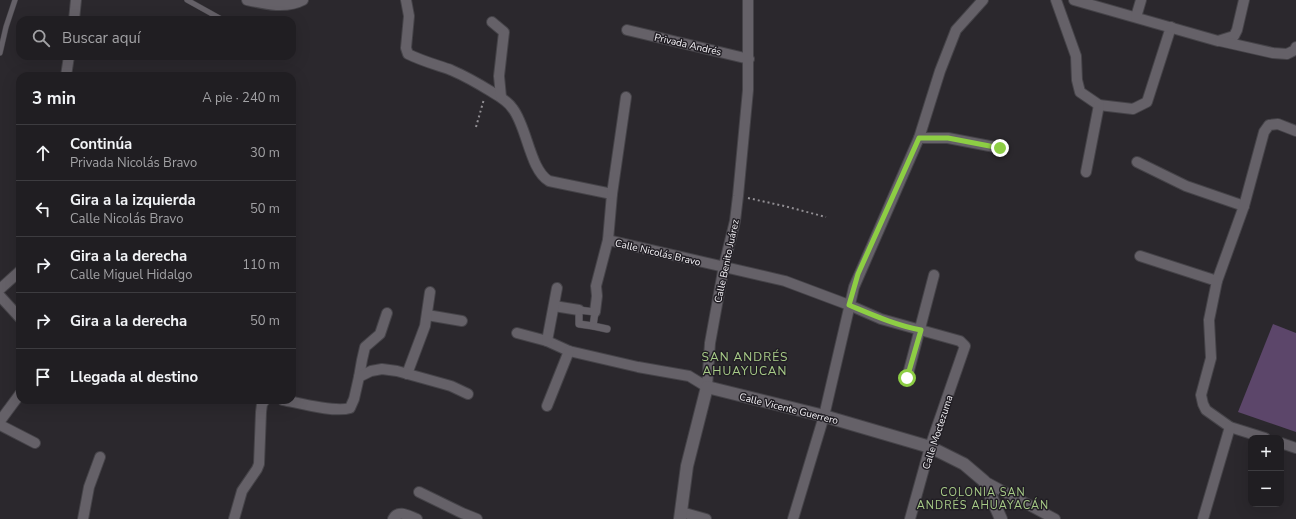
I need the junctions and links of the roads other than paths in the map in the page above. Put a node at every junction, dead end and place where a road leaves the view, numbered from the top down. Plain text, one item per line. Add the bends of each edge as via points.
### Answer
1 (15, 0) edge
2 (76, 0) edge
3 (187, 0) edge
4 (247, 0) edge
5 (304, 0) edge
6 (406, 0) edge
7 (748, 0) edge
8 (983, 0) edge
9 (1056, 0) edge
10 (1074, 0) edge
11 (1141, 0) edge
12 (1244, 0) edge
13 (74, 16) edge
14 (216, 16) edge
15 (1136, 17) junction
16 (492, 22) dead end
17 (1171, 27) junction
18 (627, 30) dead end
19 (1218, 40) junction
20 (1296, 47) edge
21 (0, 53) edge
22 (749, 59) junction
23 (68, 60) edge
24 (67, 72) edge
25 (626, 96) dead end
26 (501, 97) junction
27 (1099, 105) junction
28 (1296, 131) edge
29 (919, 138) junction
30 (1000, 148) dead end
31 (1137, 162) dead end
32 (1086, 172) dead end
33 (612, 194) junction
34 (1244, 206) junction
35 (608, 240) junction
36 (1140, 256) dead end
37 (724, 266) junction
38 (16, 275) edge
39 (934, 275) dead end
40 (1217, 282) junction
41 (557, 288) dead end
42 (0, 289) edge
43 (430, 292) dead end
44 (0, 296) edge
45 (849, 305) junction
46 (554, 306) junction
47 (579, 310) junction
48 (595, 312) junction
49 (387, 313) dead end
50 (16, 314) edge
51 (428, 315) junction
52 (462, 321) dead end
53 (593, 326) junction
54 (607, 329) dead end
55 (921, 330) junction
56 (517, 333) dead end
57 (547, 341) junction
58 (965, 346) joint
59 (569, 351) junction
60 (407, 374) junction
61 (359, 377) junction
62 (907, 378) dead end
63 (707, 387) junction
64 (468, 394) dead end
65 (16, 399) edge
66 (296, 402) edge
67 (262, 404) edge
68 (547, 406) dead end
69 (824, 416) junction
70 (0, 421) edge
71 (0, 425) edge
72 (1230, 427) junction
73 (1255, 435) edge
74 (35, 443) dead end
75 (1284, 444) edge
76 (930, 447) junction
77 (1296, 448) edge
78 (100, 457) dead end
79 (984, 481) junction
80 (419, 492) dead end
81 (461, 516) edge
82 (680, 516) edge
83 (83, 519) edge
84 (234, 519) edge
85 (393, 519) edge
86 (417, 519) edge
87 (477, 519) edge
88 (706, 519) edge
89 (793, 519) edge
90 (910, 519) edge
91 (1001, 519) edge
92 (1055, 519) edge
93 (1203, 519) edge

1 - 21 lane
2 - 13 street
3 - 14 lane
4 - 5 street via 280,5
6 - 26 street via 409,16 406,48 408,54 453,71
7 - 22 street, Calle Benito Juárez
8 - 29 street via 956,30
9 - 27 street via 1076,56 1080,92
10 - 15 street
11 - 15 street
12 - 19 street via 1234,36
15 - 17 street
16 - 26 street via 504,32 499,76
17 - 19 street
17 - 27 street via 1147,102 1133,109
18 - 22 street, Privada Andrés
19 - 20 street via 1273,53 1287,54
22 - 37 street, Calle Benito Juárez via 735,221
23 - 24 street
25 - 33 street, Calle Nicolás Bravo
26 - 33 street via 513,108 520,121 543,178 549,182
27 - 32 street
28 - 34 street via 1278,124 1269,125 1264,132
29 - 30 street via 948,138
29 - 45 street via 858,274
31 - 34 street via 1186,186
33 - 35 street, Calle Nicolás Bravo
34 - 40 street
35 - 37 street, Calle Nicolás Bravo
35 - 48 street via 596,286
36 - 40 street
37 - 45 street, Calle Nicolás Bravo via 785,281
37 - 63 street, Calle Benito Juárez via 710,343
38 - 42 street
39 - 55 street
40 - 72 street via 1209,320 1211,358 1201,395 1206,410
41 - 46 street
43 - 51 street
44 - 50 street
45 - 55 street, Calle Nicolás Bravo via 881,319
45 - 69 street
46 - 47 street
46 - 57 street
47 - 48 street
47 - 53 street via 579,324
48 - 53 street
49 - 61 street via 380,334 366,347
51 - 52 street
51 - 60 street
53 - 54 street
55 - 58 street, Calle Nicolás Bravo via 960,341
55 - 62 street
56 - 57 street, Calle Vicente Guerrero
57 - 59 street, Calle Vicente Guerrero
58 - 76 street, Calle Moctezuma
59 - 63 street, Calle Vicente Guerrero via 638,368 689,376
59 - 68 street
60 - 61 street via 382,369
60 - 64 street via 451,386
61 - 66 street via 350,408 344,410
63 - 69 street, Calle Vicente Guerrero
63 - 82 street, Calle Benito Juárez via 687,466
65 - 70 street
67 - 84 street via 259,464 242,491
69 - 76 street, Calle Vicente Guerrero
69 - 89 street
71 - 74 street
72 - 73 street
72 - 93 street
75 - 77 street
76 - 79 street, Calle Vicente Guerrero via 964,464
76 - 90 street, Calle Moctezuma
78 - 83 street via 89,488
79 - 91 street, Calle Vicente Guerrero
79 - 92 street
80 - 81 street
81 - 87 street
82 - 88 street
85 - 86 street via 399,513

